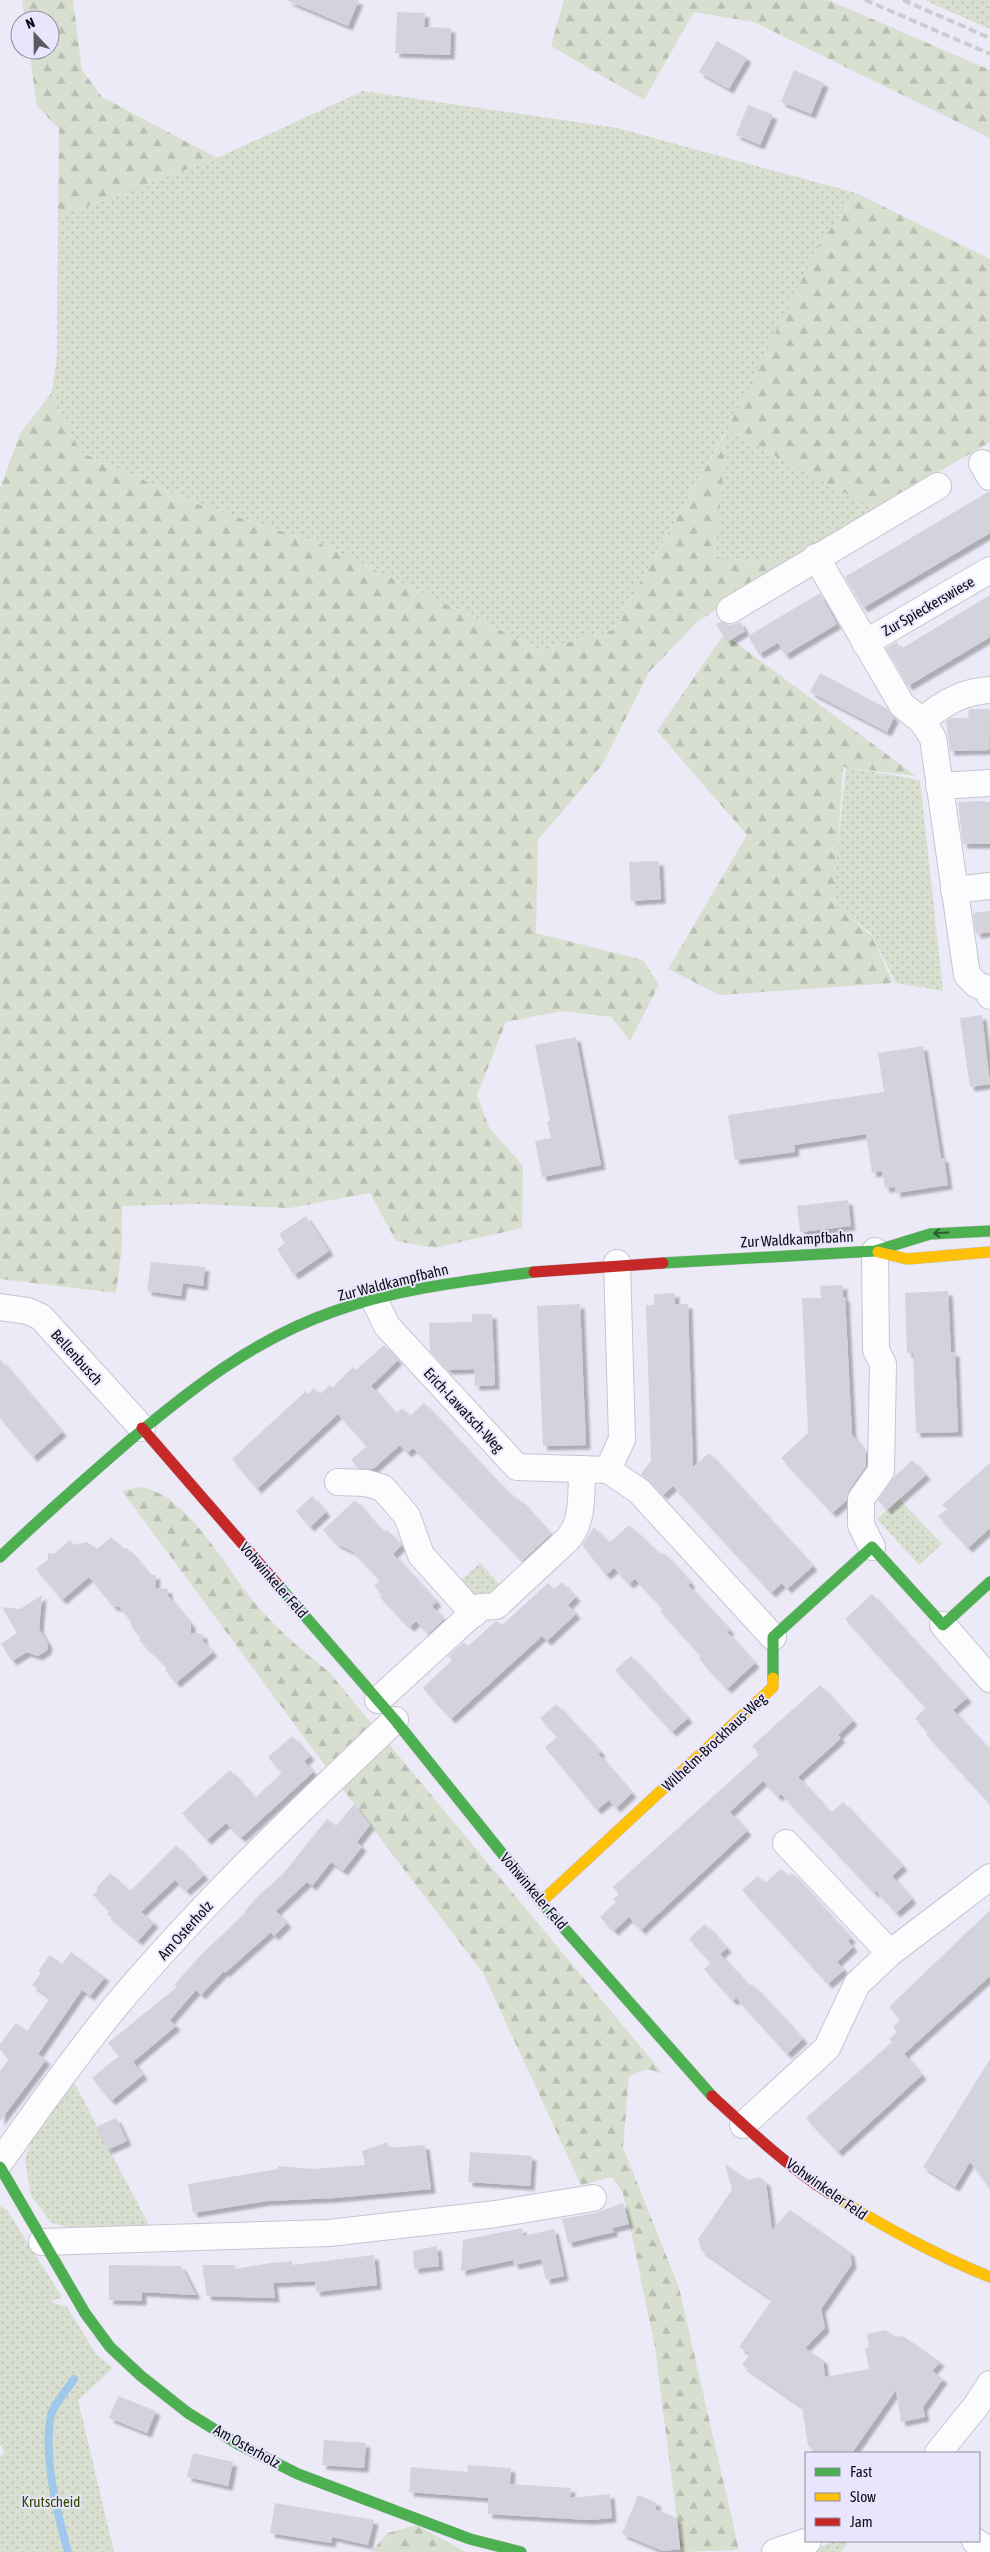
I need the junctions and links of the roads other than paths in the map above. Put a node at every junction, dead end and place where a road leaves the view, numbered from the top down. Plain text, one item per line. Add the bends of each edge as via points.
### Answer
1 (938, 486) dead end
2 (816, 557) junction
3 (990, 570) edge
4 (730, 610) dead end
5 (865, 643) junction
6 (990, 690) edge
7 (922, 721) junction
8 (990, 784) edge
9 (939, 786) junction
10 (990, 886) edge
11 (954, 890) junction
12 (990, 991) edge
13 (990, 1231) edge
14 (875, 1251) junction
15 (990, 1252) edge
16 (617, 1263) junction
17 (374, 1300) junction
18 (0, 1307) edge
19 (142, 1428) junction
20 (595, 1470) junction
21 (338, 1482) dead end
22 (872, 1547) junction
23 (0, 1556) edge
24 (990, 1582) edge
25 (474, 1614) junction
26 (943, 1625) junction
27 (773, 1637) junction
28 (990, 1679) edge
29 (378, 1700) junction
30 (395, 1720) junction
31 (786, 1843) dead end
32 (989, 1879) edge
33 (541, 1902) junction
34 (890, 1953) junction
35 (743, 2125) junction
36 (0, 2162) edge
37 (0, 2167) edge
38 (593, 2198) dead end
39 (42, 2242) junction
40 (990, 2277) edge
41 (985, 2401) edge
42 (939, 2452) edge
43 (805, 2542) edge
44 (976, 2542) edge
45 (990, 2551) edge
46 (521, 2552) edge
47 (775, 2552) edge

1 - 2 street
2 - 4 street
2 - 5 street, Zur Spieckerswiese
3 - 5 street, Zur Spieckerswiese
5 - 7 street, Zur Spieckerswiese via 902,705
6 - 7 street via 968,693 949,701
7 - 9 street, Zur Spieckerswiese via 933,738
8 - 9 street
9 - 11 street, Zur Spieckerswiese
10 - 11 street
11 - 12 street, Zur Spieckerswiese via 967,975
13 -> 14 street, Zur Waldkampfbahn via 930,1234
14 - 15 street, Zur Waldkampfbahn via 907,1259
14 - 16 street, Zur Waldkampfbahn
14 - 22 street via 876,1350 883,1364 881,1471 861,1498 861,1525
16 - 17 street, Zur Waldkampfbahn via 441,1284
16 - 20 street via 622,1439
17 - 19 street, Zur Waldkampfbahn via 334,1311 239,1356
17 - 20 street, Erich-Lawatsch-Weg via 388,1326 517,1467
18 - 19 street, Bellenbusch via 28,1311 41,1318
19 - 23 street, Zur Waldkampfbahn
19 - 29 street, Vohwinkeler Feld
20 - 25 street via 575,1530 496,1606 480,1607
20 - 27 street via 639,1491
21 - 25 street via 366,1483 383,1488 407,1516 420,1555
22 - 26 street
22 - 27 street
24 - 26 street
25 - 29 street
26 - 28 street
27 - 33 street, Wilhelm-Brockhaus-Weg via 773,1687
29 - 30 street, Vohwinkeler Feld
30 - 33 street, Vohwinkeler Feld
30 - 36 street, Am Osterholz via 263,1846 185,1928 54,2085
31 - 34 street
32 - 34 street
33 - 35 street, Vohwinkeler Feld via 699,2083
34 - 35 street via 857,1984 827,2048
35 - 40 street, Vohwinkeler Feld via 809,2180 880,2224 938,2256
37 - 39 street, Am Osterholz
38 - 39 street via 496,2214 329,2233
39 - 46 street, Am Osterholz via 85,2313 110,2347 188,2413 238,2444 298,2474 470,2539
41 - 42 street
43 - 47 street
44 - 45 street

